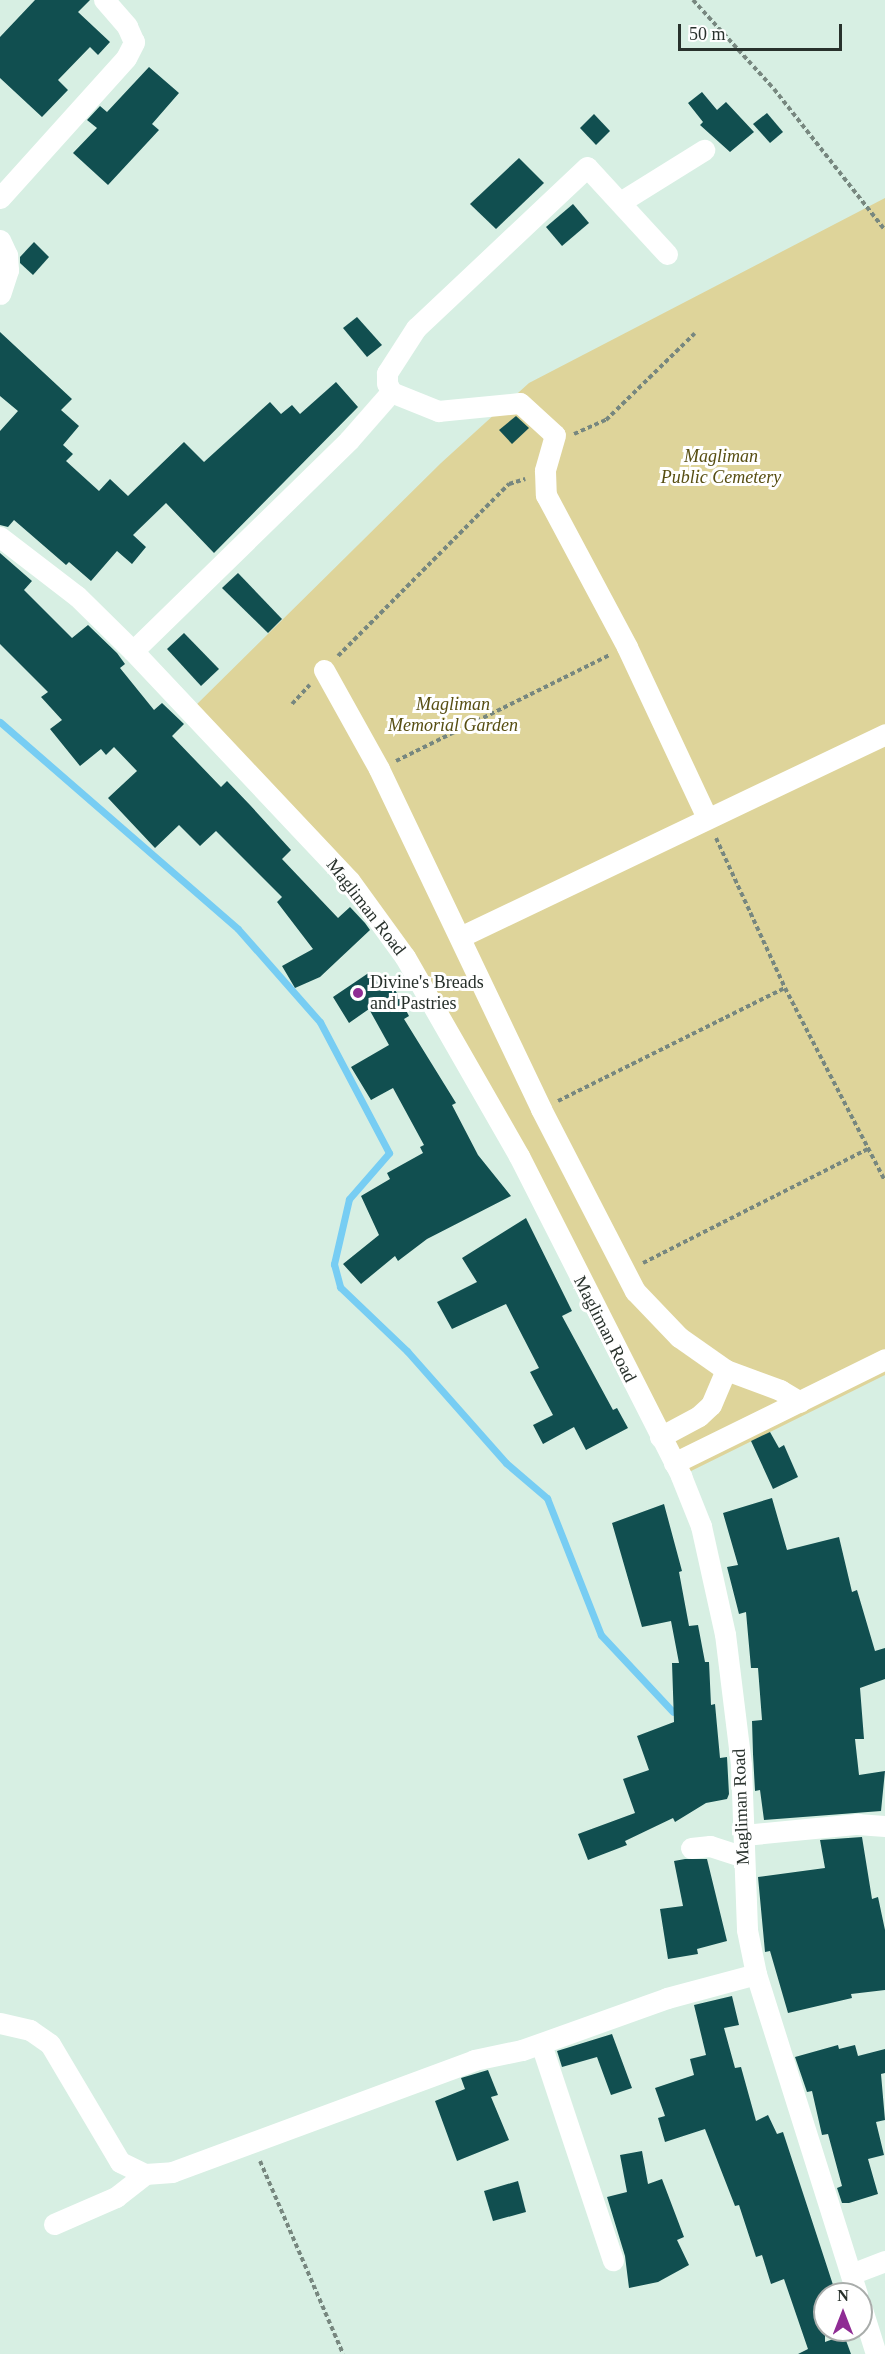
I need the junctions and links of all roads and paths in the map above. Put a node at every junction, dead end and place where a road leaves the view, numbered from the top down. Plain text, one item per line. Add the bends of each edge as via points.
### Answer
1 (104, 0) edge
2 (693, 0) edge
3 (704, 150) dead end
4 (0, 198) edge
5 (622, 201) junction
6 (885, 230) edge
7 (0, 240) edge
8 (667, 254) dead end
9 (0, 294) edge
10 (695, 333) dead end
11 (391, 392) junction
12 (555, 435) junction
13 (545, 471) junction
14 (0, 537) edge
15 (627, 647) junction
16 (133, 651) junction
17 (324, 670) junction
18 (292, 704) dead end
19 (885, 734) edge
20 (379, 769) junction
21 (707, 818) junction
22 (460, 937) junction
23 (785, 988) junction
24 (541, 1109) junction
25 (868, 1149) junction
26 (885, 1181) edge
27 (624, 1273) junction
28 (885, 1359) edge
29 (726, 1370) junction
30 (800, 1402) junction
31 (660, 1437) junction
32 (674, 1463) junction
33 (885, 1826) edge
34 (744, 1835) junction
35 (691, 1848) dead end
36 (743, 1857) junction
37 (756, 1974) junction
38 (0, 2023) edge
39 (541, 2044) junction
40 (252, 2141) junction
41 (145, 2174) junction
42 (54, 2224) dead end
43 (613, 2260) dead end
44 (885, 2261) edge
45 (851, 2274) junction
46 (853, 2282) edge
47 (343, 2354) edge

1 - 4 street via 127,26 134,42 126,58
2 - 6 path via 774,89
3 - 5 street
5 - 8 street
5 - 11 street via 587,167 416,328 387,372
7 - 9 street via 8,270
10 - 12 path via 606,420 575,434
11 - 12 street via 438,411 520,403
11 - 16 street via 349,440
12 - 13 street
13 - 15 street via 546,495
13 - 17 path via 509,484
14 - 16 street, Magliman Road via 77,596
15 - 20 path
15 - 21 street
16 - 31 street, Magliman Road via 349,880 405,957 519,1156
17 - 18 path
17 - 20 street
19 - 21 street
20 - 22 street
21 - 22 street
21 - 23 path
22 - 24 street
23 - 24 path
23 - 25 path
24 - 27 street
25 - 26 path
25 - 27 path
27 - 29 street via 653,1314
28 - 30 street
29 - 30 street via 780,1390
29 - 31 street via 711,1404 699,1416
30 - 32 street
31 - 32 street, Magliman Road
32 - 34 street, Magliman Road via 701,1526 725,1634 741,1765
33 - 34 street via 856,1824
34 - 36 street, Magliman Road
35 - 36 street via 710,1846
36 - 37 street, Magliman Road via 747,1930
37 - 39 street via 667,1998
37 - 45 street, Magliman Road
38 - 41 street via 30,2030 50,2044 120,2162
39 - 40 street via 474,2060
39 - 43 street
40 - 41 street via 172,2172
40 - 47 path
41 - 42 street via 116,2197
44 - 45 street
45 - 46 street, Magliman Road

